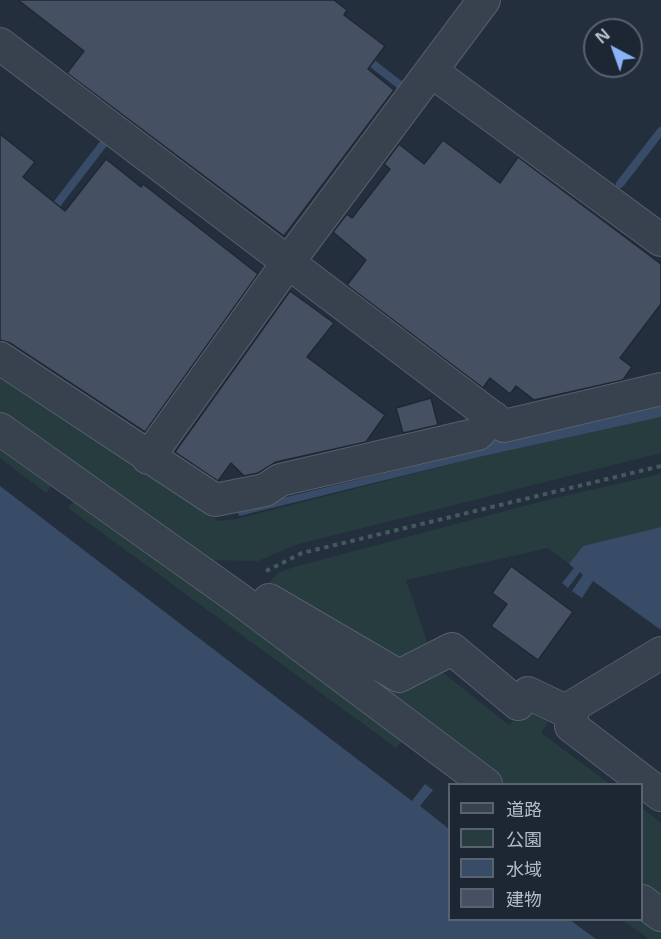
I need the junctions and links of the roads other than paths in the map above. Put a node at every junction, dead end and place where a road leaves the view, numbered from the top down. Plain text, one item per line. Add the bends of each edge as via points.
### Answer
1 (484, 0) edge
2 (0, 44) edge
3 (431, 70) junction
4 (661, 240) edge
5 (289, 261) junction
6 (0, 358) edge
7 (661, 390) edge
8 (493, 417) junction
9 (0, 429) edge
10 (148, 458) junction
11 (236, 597) junction
12 (661, 652) edge
13 (572, 714) junction
14 (485, 783) edge
15 (661, 795) edge
16 (643, 902) edge
17 (661, 915) edge

1 - 3 street
2 - 5 street
3 - 4 street
3 - 5 street
5 - 8 street
5 - 10 street
6 - 10 street
7 - 8 street via 504,426
8 - 10 street via 478,434 280,480 265,490 215,500
9 - 11 street
11 - 13 street via 263,597 399,676 452,649 518,704 528,693
11 - 14 street
12 - 13 street via 573,706
13 - 15 street via 571,726
16 - 17 street

